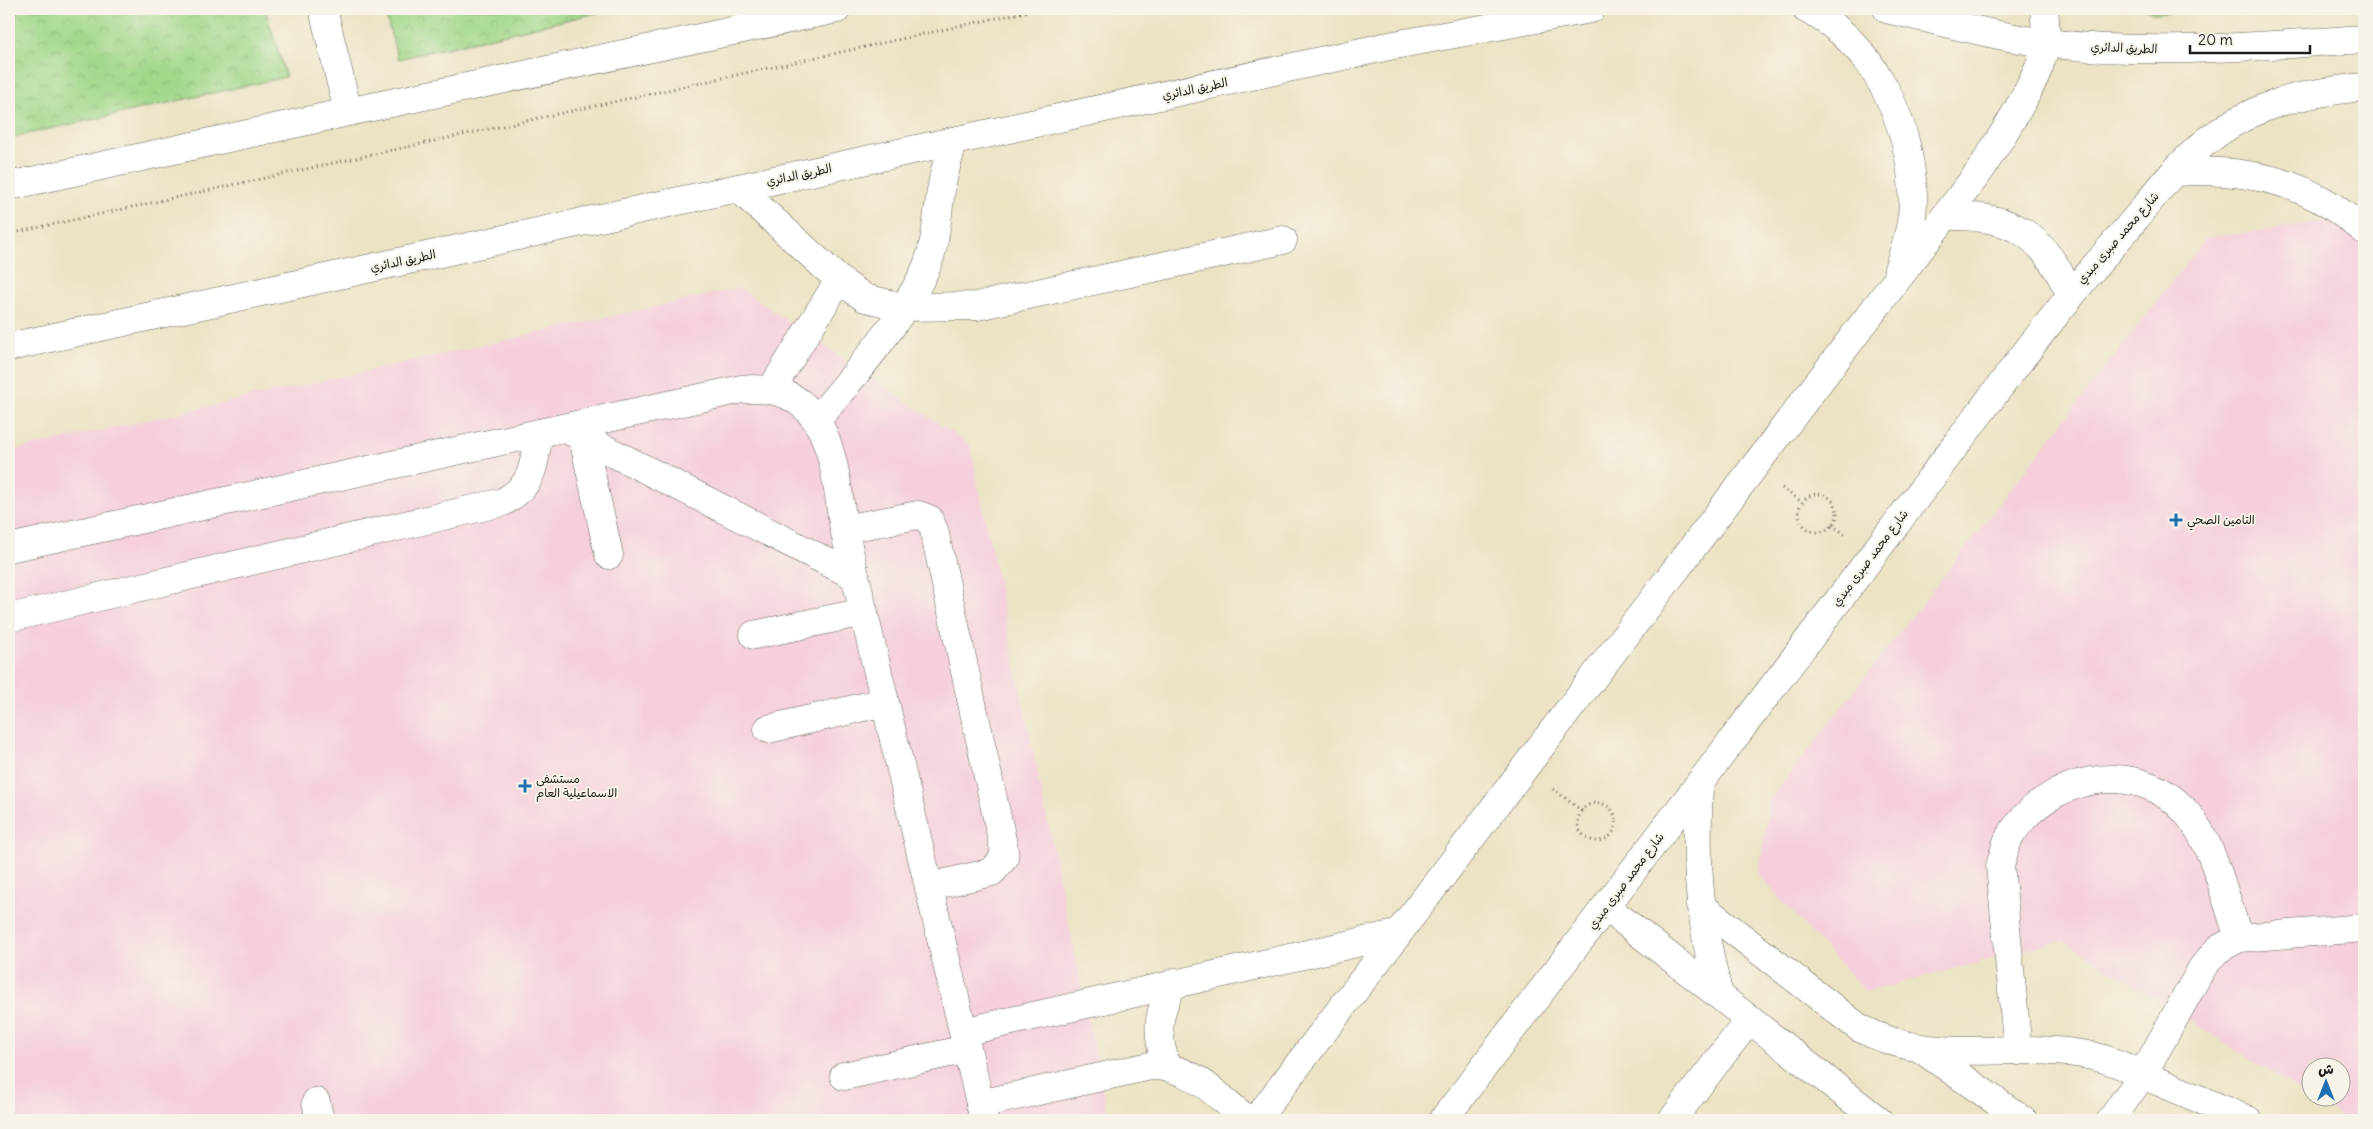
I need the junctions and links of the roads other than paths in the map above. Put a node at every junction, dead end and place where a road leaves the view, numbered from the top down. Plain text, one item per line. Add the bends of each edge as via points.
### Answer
1 (323, 9) edge
2 (837, 9) edge
3 (1590, 9) edge
4 (1806, 9) edge
5 (1887, 9) edge
6 (2044, 9) edge
7 (2364, 39) edge
8 (2046, 43) junction
9 (2364, 86) edge
10 (348, 112) junction
11 (954, 141) junction
12 (2175, 172) junction
13 (9, 186) edge
14 (738, 188) junction
15 (1947, 216) junction
16 (2364, 230) edge
17 (1283, 240) dead end
18 (839, 280) junction
19 (1894, 282) junction
20 (2070, 294) junction
21 (903, 307) junction
22 (9, 347) edge
23 (771, 390) junction
24 (817, 420) junction
25 (562, 433) junction
26 (844, 529) junction
27 (9, 548) edge
28 (609, 555) dead end
29 (856, 576) junction
30 (864, 612) junction
31 (9, 618) edge
32 (754, 635) dead end
33 (885, 702) junction
34 (768, 729) dead end
35 (1698, 787) junction
36 (929, 887) junction
37 (1700, 905) junction
38 (1606, 907) junction
39 (2364, 928) edge
40 (1396, 934) junction
41 (2239, 938) junction
42 (1176, 982) junction
43 (1719, 995) junction
44 (1749, 1020) junction
45 (965, 1040) junction
46 (1921, 1049) junction
47 (2018, 1051) junction
48 (1167, 1066) junction
49 (2142, 1074) junction
50 (844, 1076) dead end
51 (982, 1112) edge
52 (2206, 1112) edge
53 (1248, 1120) edge
54 (1256, 1120) edge
55 (1443, 1120) edge
56 (1672, 1120) edge
57 (1878, 1120) edge
58 (2024, 1120) edge
59 (2111, 1120) edge
60 (2248, 1120) edge

1 - 10 main road
2 - 10 main road
3 - 11 main road, الطريق الدائري via 1389,46
4 - 19 main road via 1847,38 1876,72 1896,111 1909,153 1913,196 1908,240
5 - 8 main road, الطريق الدائري
6 - 8 main road
7 - 8 main road, الطريق الدائري via 2203,50 2101,48
8 - 15 main road via 2036,73 2011,121
9 - 12 main road, شارع محمد صبرى مبدي via 2315,92 2255,111 2200,147
10 - 13 main road
11 - 14 main road, الطريق الدائري
11 - 21 main road via 926,267
12 - 16 main road via 2207,170 2269,179 2327,203
12 - 20 main road, شارع محمد صبرى مبدي
14 - 18 main road
14 - 22 main road, الطريق الدائري
15 - 19 main road
15 - 20 main road via 1974,215 2000,220 2023,232 2044,249 2060,270
17 - 21 main road via 976,306
18 - 21 main road via 865,298
18 - 23 main road
19 - 40 main road
20 - 35 main road, شارع محمد صبرى مبدي
21 - 24 main road
23 - 24 main road via 797,401
23 - 25 main road via 742,389
24 - 26 main road via 830,445
25 - 27 main road
25 - 28 main road
25 - 29 main road
25 - 31 main road via 525,486 503,502
26 - 29 main road
26 - 36 main road via 918,515 929,519 934,530 1004,858 992,872
29 - 30 main road
30 - 32 main road
30 - 33 main road
33 - 34 main road
33 - 36 main road
35 - 37 main road via 1696,846
35 - 38 main road, شارع محمد صبرى مبدي
36 - 45 main road
37 - 43 main road
37 - 46 main road via 1858,1027 1892,1043
38 - 43 main road
38 - 55 main road, شارع محمد صبرى مبدي
39 - 41 main road
40 - 42 main road
40 - 54 main road
41 - 47 main road via 2202,834 2186,812 2164,794 2138,782 2111,779 2078,782 2048,796 2008,840 2000,866
41 - 49 main road via 2218,950 2202,968
42 - 45 main road
42 - 48 main road via 1166,997 1158,1032
43 - 44 main road
44 - 56 main road
44 - 57 main road
45 - 50 main road
45 - 51 main road
46 - 47 main road
46 - 58 main road
47 - 49 main road via 2082,1054 2103,1058
48 - 51 main road via 1150,1066
48 - 53 main road via 1194,1077
49 - 52 main road
49 - 59 main road
52 - 60 main road

